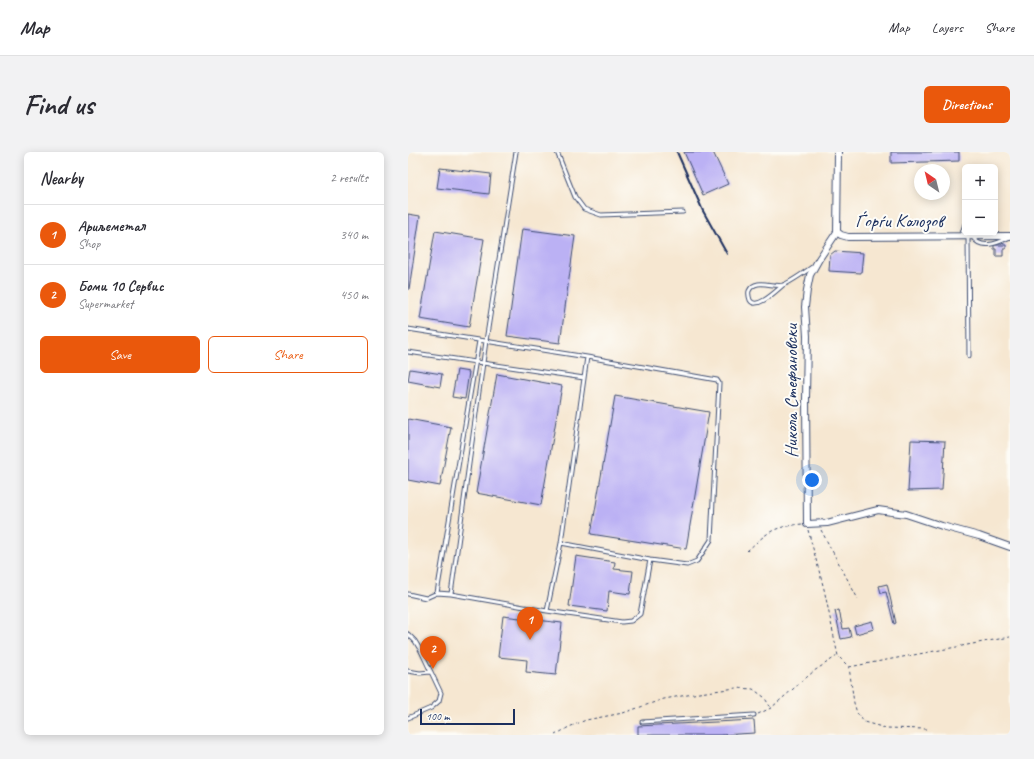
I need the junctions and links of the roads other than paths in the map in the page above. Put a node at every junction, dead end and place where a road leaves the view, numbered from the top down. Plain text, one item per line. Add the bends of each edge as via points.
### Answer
1 (516, 152) edge
2 (557, 152) edge
3 (838, 152) edge
4 (684, 212) dead end
5 (836, 232) junction
6 (967, 236) joint
7 (998, 236) edge
8 (1010, 236) edge
9 (816, 265) junction
10 (783, 285) junction
11 (408, 329) edge
12 (479, 341) junction
13 (486, 341) junction
14 (408, 352) edge
15 (969, 356) dead end
16 (587, 357) junction
17 (476, 362) junction
18 (483, 363) junction
19 (584, 378) junction
20 (561, 543) junction
21 (1010, 547) edge
22 (650, 560) junction
23 (437, 593) junction
24 (408, 594) edge
25 (451, 594) junction
26 (547, 611) junction
27 (408, 634) edge
28 (408, 671) edge
29 (430, 672) junction
30 (754, 715) road end
31 (408, 718) edge
32 (642, 722) dead end

1 - 13 lane
2 - 4 lane via 575,197 584,209 601,215
3 - 5 street, Никола Стефановски
5 - 6 street, Ѓорѓи Колозов via 848,237
5 - 9 street, Никола Стефановски
6 - 15 lane
7 - 8 street, Ѓорѓи Колозов
9 - 10 lane
9 - 21 street, Никола Стефановски via 810,275 805,306 807,524 827,523 878,510 906,514
10 - 10 lane via 760,284 748,293 752,302 761,302
11 - 12 lane
12 - 13 lane
12 - 17 lane
13 - 16 lane
13 - 18 lane
14 - 17 lane
16 - 19 lane
16 - 22 lane via 714,378 718,383 710,540 697,561 687,565
17 - 18 lane
17 - 23 lane
18 - 19 lane
18 - 25 lane
19 - 20 lane
20 - 22 lane
20 - 26 lane
22 - 26 lane via 640,614 631,621 622,622
23 - 24 lane via 426,598
23 - 25 lane
25 - 26 lane
27 - 29 lane via 415,641
28 - 29 lane
29 - 31 lane via 441,693 439,701 431,708
30 - 32 lane

